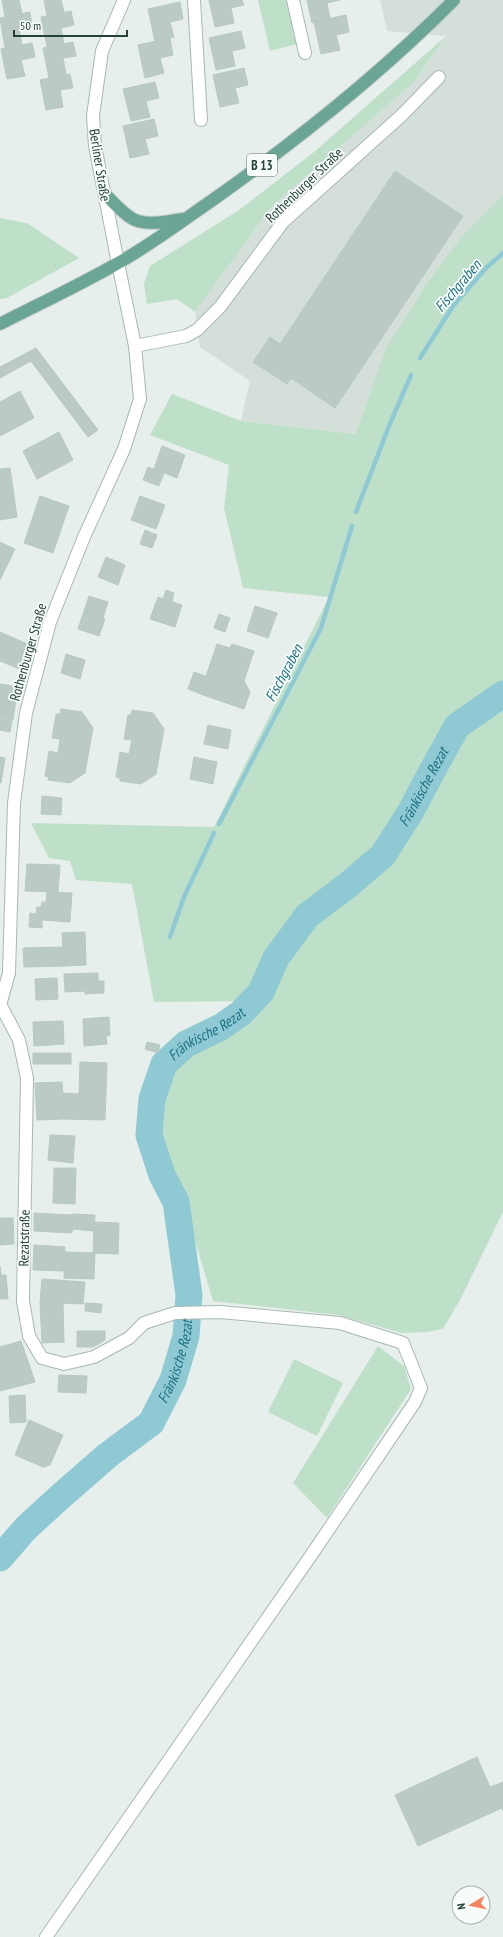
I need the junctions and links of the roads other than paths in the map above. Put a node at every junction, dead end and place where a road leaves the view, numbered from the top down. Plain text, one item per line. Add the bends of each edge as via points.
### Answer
1 (124, 0) edge
2 (194, 0) edge
3 (293, 0) edge
4 (454, 0) edge
5 (305, 53) dead end
6 (439, 78) dead end
7 (201, 120) dead end
8 (104, 193) junction
9 (184, 219) junction
10 (118, 263) junction
11 (0, 324) edge
12 (135, 346) junction
13 (6, 896) edge
14 (0, 1004) edge
15 (46, 1937) edge

1 - 8 street, Berliner Straße via 102,50 93,116 95,146
2 - 7 street
3 - 5 street
4 - 9 main road, B 13 via 393,60 338,107 266,162
6 - 12 street, Rothenburger Straße via 402,115 283,222 220,307 197,330 186,336
8 - 9 main road via 136,220 154,223
8 - 10 street, Berliner Straße
9 - 10 main road, B 13
10 - 11 main road, B 13
10 - 12 street, Rothenburger Straße
12 - 13 street, Rothenburger Straße via 140,399 124,449 84,537 50,622 26,713 14,803
13 - 14 street, Rothenburger Straße via 9,973
14 - 15 street, Rezatstraße via 19,1040 27,1078 22,1302 29,1336 42,1358 64,1364 94,1357 129,1338 144,1323 175,1313 220,1312 340,1323 403,1343 422,1388 312,1554

